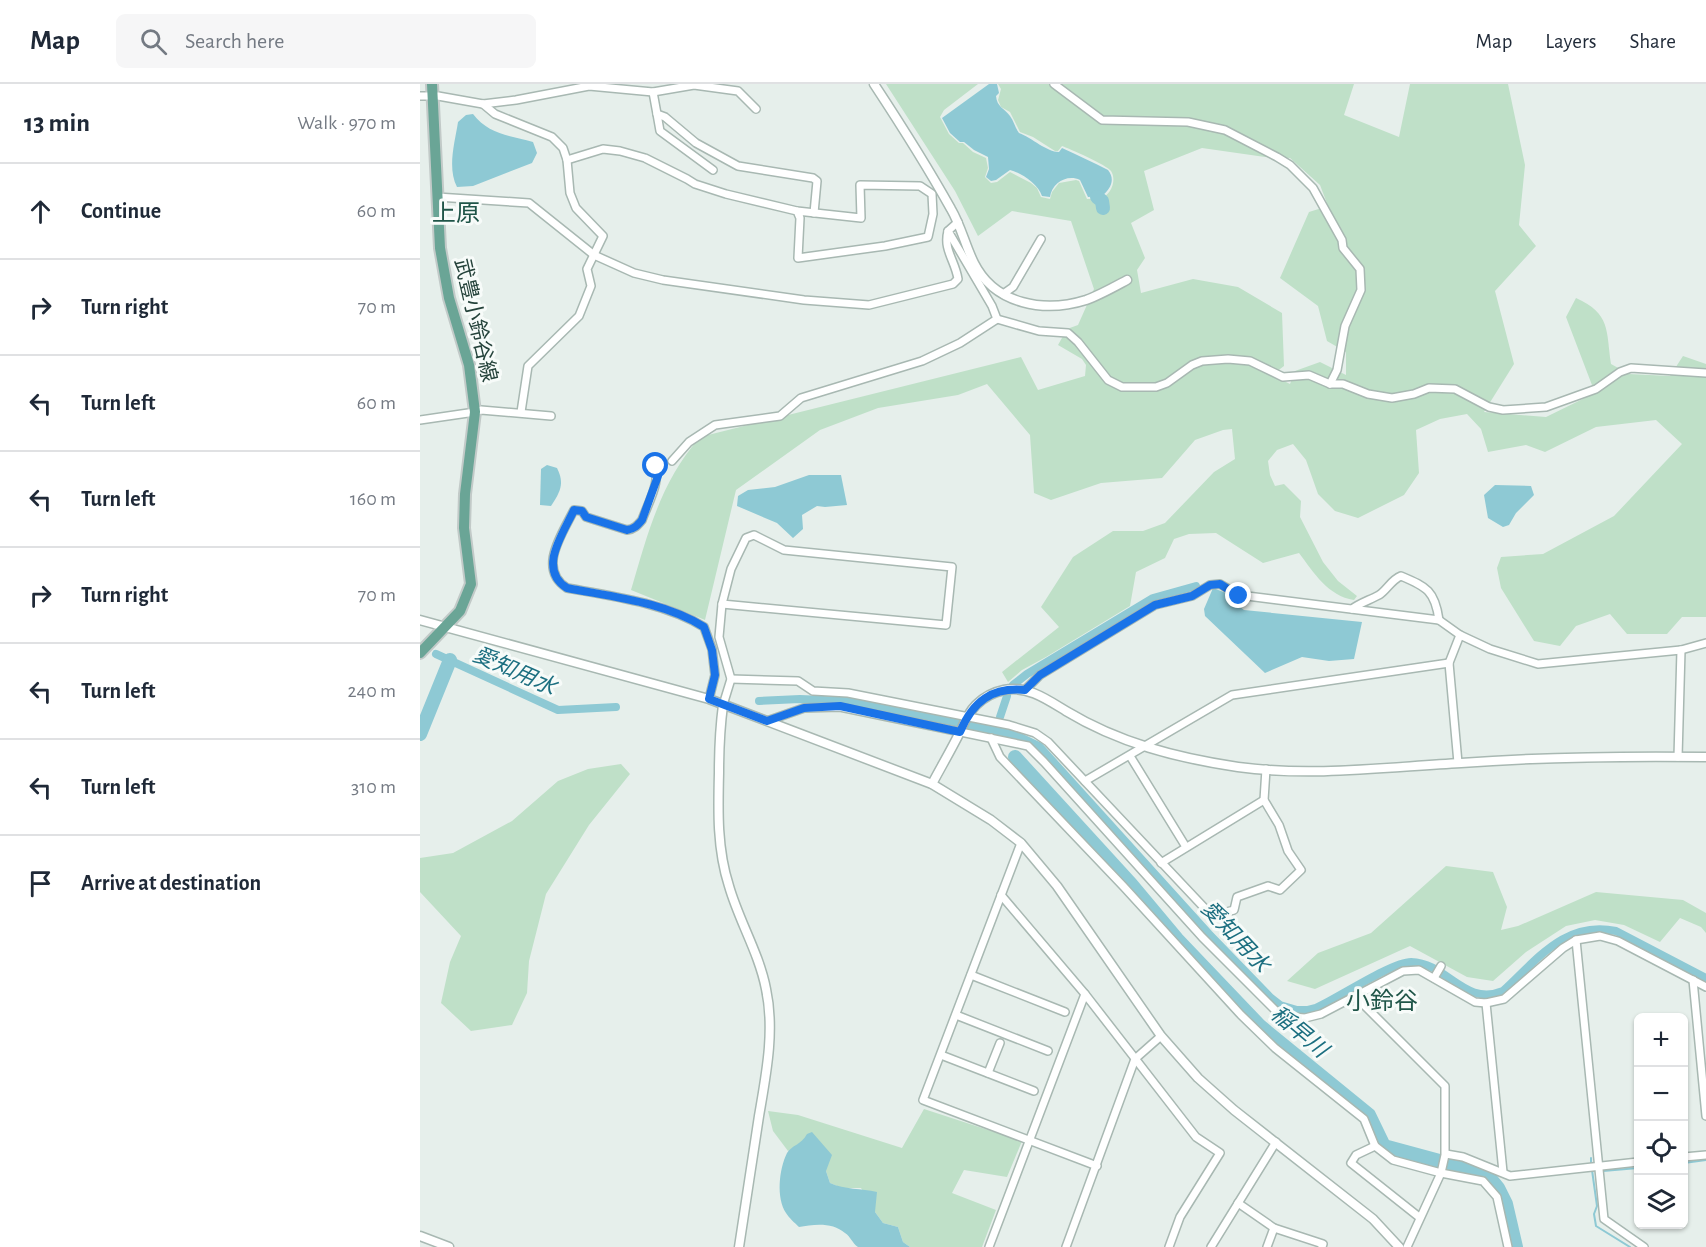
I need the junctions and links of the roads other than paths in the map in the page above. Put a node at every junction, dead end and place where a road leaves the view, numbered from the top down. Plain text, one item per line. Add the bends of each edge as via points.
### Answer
1 (432, 84) edge
2 (874, 84) edge
3 (1054, 84) edge
4 (565, 87) edge
5 (653, 92) junction
6 (420, 96) edge
7 (432, 97) junction
8 (483, 104) junction
9 (756, 109) dead end
10 (657, 114) junction
11 (567, 160) junction
12 (713, 170) dead end
13 (437, 196) junction
14 (797, 211) junction
15 (814, 213) junction
16 (958, 222) junction
17 (948, 231) junction
18 (1041, 239) dead end
19 (594, 255) junction
20 (1127, 280) dead end
21 (1004, 294) junction
22 (997, 319) junction
23 (1706, 373) edge
24 (1330, 384) junction
25 (475, 412) junction
26 (521, 412) junction
27 (551, 416) dead end
28 (420, 420) edge
29 (652, 461) dead end
30 (672, 461) dead end
31 (722, 604) junction
32 (1352, 609) junction
33 (420, 620) edge
34 (1438, 620) junction
35 (446, 626) junction
36 (1460, 634) junction
37 (1706, 643) edge
38 (1680, 650) junction
39 (420, 653) edge
40 (1449, 663) junction
41 (731, 680) junction
42 (1025, 690) junction
43 (709, 699) junction
44 (723, 705) junction
45 (966, 719) junction
46 (767, 721) junction
47 (960, 732) junction
48 (991, 738) junction
49 (1145, 747) junction
50 (1130, 756) junction
51 (1678, 757) junction
52 (1706, 757) edge
53 (1458, 763) junction
54 (1266, 769) junction
55 (1085, 781) junction
56 (932, 784) junction
57 (1264, 800) junction
58 (1022, 843) junction
59 (1186, 848) junction
60 (1161, 863) junction
61 (1001, 895) junction
62 (1576, 940) junction
63 (1441, 966) dead end
64 (971, 975) junction
65 (1435, 976) junction
66 (1693, 980) junction
67 (1706, 987) edge
68 (1084, 994) junction
69 (1355, 996) junction
70 (1486, 1003) junction
71 (1065, 1012) dead end
72 (956, 1015) junction
73 (1161, 1036) junction
74 (1703, 1039) edge
75 (1000, 1043) dead end
76 (1048, 1051) dead end
77 (941, 1055) junction
78 (1135, 1059) junction
79 (988, 1073) junction
80 (1034, 1091) dead end
81 (1706, 1116) edge
82 (1029, 1140) junction
83 (1276, 1142) junction
84 (1375, 1146) junction
85 (1445, 1154) junction
86 (1706, 1155) edge
87 (1688, 1157) edge
88 (1634, 1162) edge
89 (1097, 1166) junction
90 (1599, 1166) junction
91 (1503, 1172) junction
92 (1441, 1173) junction
93 (1238, 1203) junction
94 (1419, 1217) junction
95 (1274, 1228) junction
96 (420, 1236) edge
97 (450, 1247) edge
98 (739, 1247) edge
99 (989, 1247) edge
100 (1066, 1247) edge
101 (1169, 1247) edge
102 (1211, 1247) edge
103 (1267, 1247) edge
104 (1322, 1247) edge
105 (1399, 1247) edge
106 (1407, 1247) edge
107 (1508, 1247) edge
108 (1644, 1247) edge

1 - 7 main road, 武豊小鈴谷線
2 - 16 street
3 - 24 street via 1102,120 1188,122 1225,130 1290,165 1313,188 1343,248 1360,269 1361,290 1345,326 1337,370
4 - 5 street
4 - 8 street
5 - 9 street via 710,86 738,91
5 - 10 street
6 - 7 street
7 - 8 street
7 - 13 main road, 武豊小鈴谷線
8 - 11 street via 495,114 552,137 563,148
10 - 12 street via 660,131
10 - 15 street via 696,143 738,166 813,178 817,181
11 - 14 street via 603,149 620,151 645,158 694,184
11 - 19 street via 570,193 576,208 603,236
13 - 19 street via 529,203
13 - 25 main road, 武豊小鈴谷線 via 440,248 449,298 470,365
14 - 15 street
14 - 15 street via 798,258 928,237 932,194 920,186 860,185 861,218
16 - 17 street
16 - 21 street via 974,263 983,277
17 - 19 street via 945,243 958,279 952,284 869,305 663,280 634,273
17 - 22 street
18 - 21 street via 1013,287
19 - 26 street via 587,269 591,286 579,316 528,366
20 - 21 street via 1086,300 1050,306 1033,306
22 - 24 street via 1039,331 1068,333 1108,380 1122,387 1156,387 1202,361 1228,359 1251,361 1283,377 1309,375
22 - 30 street via 922,361 801,398 780,416 715,425 689,442
23 - 24 street via 1631,368 1596,389 1546,407 1503,410 1455,388 1429,388 1392,398
25 - 26 street
25 - 28 street
25 - 35 main road, 武豊小鈴谷線 via 464,528 471,584 460,611
26 - 27 street
29 - 43 street via 658,476 638,525 627,530 574,510 556,546 552,571 567,588 636,601 704,627 715,675
31 - 31 street via 731,569 746,538 754,535 784,550 952,567 946,625
31 - 41 street via 719,637
32 - 34 street
32 - 34 street via 1380,594 1401,576 1426,586 1436,602
32 - 42 street via 1239,596 1220,584 1210,585 1192,596 1155,605 1040,675
33 - 35 street
34 - 36 street
35 - 39 main road, 武豊小鈴谷線
35 - 43 street
36 - 38 street via 1490,649 1538,664
36 - 40 street
37 - 38 street
38 - 51 street
40 - 49 street via 1232,695
40 - 53 street
41 - 44 street
41 - 45 street via 798,681 813,691 848,693
42 - 45 street via 1003,690 986,698
42 - 49 street via 1104,732
43 - 44 street
44 - 46 street
44 - 98 street via 719,768 721,852 729,888 767,990 770,1032
45 - 47 street
45 - 55 street via 1035,733
46 - 47 street via 804,708 840,706
46 - 56 street
47 - 48 street
47 - 56 street
48 - 69 street via 1028,747 1044,762 1202,937 1276,1011 1305,1018
48 - 84 street via 1000,757 1241,1015 1275,1048 1364,1119
49 - 50 street
49 - 54 street
50 - 55 street
50 - 59 street
51 - 52 street
51 - 53 street
53 - 54 street via 1324,771
54 - 57 street
55 - 60 street
56 - 58 street
57 - 59 street
57 - 60 street via 1301,870 1283,888 1268,886 1237,897 1234,910 1212,916
58 - 61 street
58 - 73 street via 1057,886
59 - 60 street
61 - 64 street
61 - 68 street
62 - 66 street via 1600,936 1618,941
62 - 70 street via 1504,999
62 - 90 street
63 - 65 street
64 - 71 street
64 - 72 street
65 - 69 street via 1419,970 1403,971
65 - 70 street via 1475,1002
66 - 67 street
66 - 74 street
68 - 78 street
68 - 82 street
69 - 85 street via 1445,1086
70 - 91 street
72 - 76 street
72 - 77 street
73 - 78 street
73 - 83 street via 1198,1078
74 - 81 street
75 - 79 street
77 - 79 street
77 - 82 street via 923,1100
78 - 89 street
78 - 101 street via 1196,1137 1220,1153 1180,1217
79 - 80 street
82 - 89 street
82 - 99 street
83 - 93 street
83 - 105 street via 1373,1219
84 - 92 street via 1393,1160
84 - 94 street via 1356,1155 1351,1163
85 - 91 street
85 - 92 street
86 - 87 street
88 - 90 street
89 - 100 street
90 - 91 street via 1510,1176
90 - 108 street via 1604,1219
92 - 94 street
92 - 107 street via 1483,1181 1497,1197
93 - 95 street
93 - 102 street
94 - 106 street
95 - 103 street
95 - 104 street via 1323,1244
96 - 97 street

